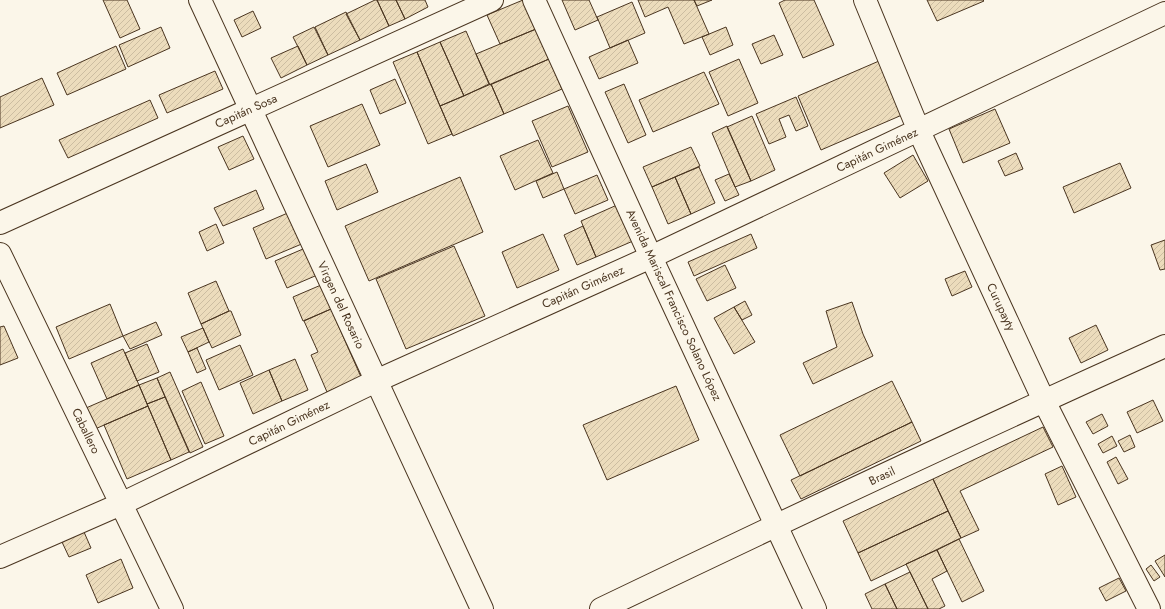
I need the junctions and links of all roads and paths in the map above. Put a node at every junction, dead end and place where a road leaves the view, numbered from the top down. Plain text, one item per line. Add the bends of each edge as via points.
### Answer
1 (200, 0) edge
2 (492, 0) edge
3 (534, 0) edge
4 (865, 0) edge
5 (1165, 14) edge
6 (250, 109) junction
7 (919, 131) junction
8 (0, 222) edge
9 (0, 254) edge
10 (651, 257) junction
11 (1165, 346) edge
12 (376, 381) junction
13 (1044, 401) junction
14 (121, 504) junction
15 (776, 525) junction
16 (0, 557) edge
17 (172, 609) edge
18 (482, 609) edge
19 (601, 609) edge
20 (815, 609) edge
21 (1149, 609) edge

1 - 6 street, Virgen del Rosario
2 - 6 street, Capitán Sosa
3 - 10 street, Avenida Mariscal Francisco Solano López
4 - 7 street, Curupayty
5 - 7 street, Capitán Giménez
6 - 8 street, Capitán Sosa
6 - 12 street, Virgen del Rosario
7 - 10 street, Capitán Giménez
7 - 13 street, Curupayty
9 - 14 street, Caballero
10 - 12 street, Capitán Giménez
10 - 15 street, Avenida Mariscal Francisco Solano López
11 - 13 street, Brasil
12 - 14 street, Capitán Giménez
12 - 18 street, Virgen del Rosario
13 - 15 street, Brasil
13 - 21 street, Curupayty
14 - 16 street, Capitán Giménez
14 - 17 street, Caballero
15 - 19 street, Brasil
15 - 20 street, Avenida Mariscal Francisco Solano López

